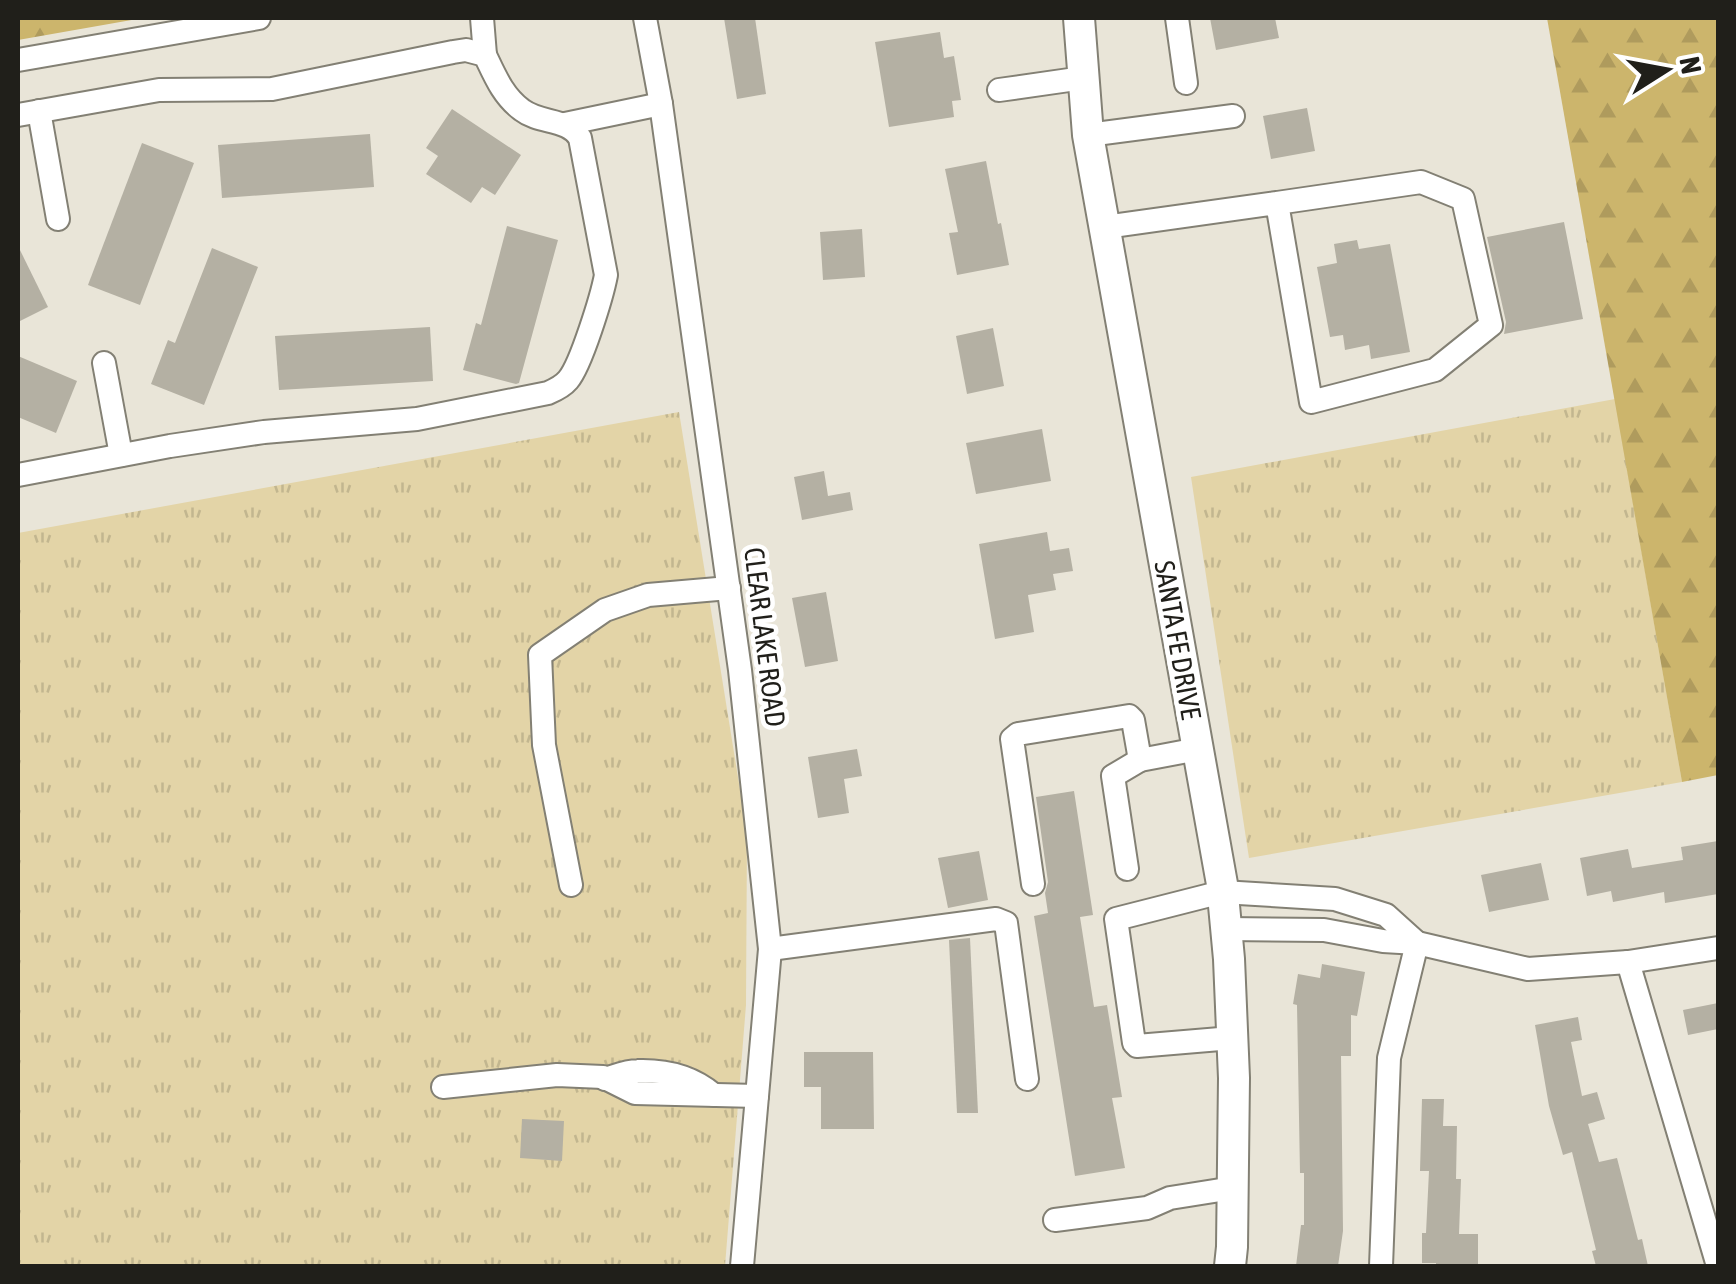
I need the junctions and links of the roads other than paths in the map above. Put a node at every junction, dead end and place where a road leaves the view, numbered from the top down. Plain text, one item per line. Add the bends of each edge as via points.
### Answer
1 (259, 18) edge
2 (482, 18) edge
3 (645, 18) edge
4 (1079, 18) edge
5 (1177, 18) edge
6 (484, 56) junction
7 (18, 60) edge
8 (1084, 78) junction
9 (1186, 83) dead end
10 (999, 90) dead end
11 (660, 104) junction
12 (28, 113) edge
13 (1233, 116) dead end
14 (565, 124) junction
15 (1088, 135) junction
16 (1277, 203) junction
17 (58, 219) dead end
18 (1105, 227) junction
19 (104, 363) dead end
20 (121, 455) junction
21 (18, 475) edge
22 (729, 588) junction
23 (1198, 749) junction
24 (1140, 760) junction
25 (1128, 869) dead end
26 (1033, 884) dead end
27 (571, 885) dead end
28 (1222, 892) junction
29 (1226, 930) junction
30 (1416, 943) junction
31 (1718, 948) edge
32 (770, 949) junction
33 (1628, 962) junction
34 (1232, 1038) junction
35 (1026, 1079) dead end
36 (444, 1087) dead end
37 (757, 1096) junction
38 (1232, 1188) junction
39 (1055, 1220) dead end
40 (742, 1266) edge
41 (1230, 1266) edge
42 (1381, 1266) edge
43 (1718, 1266) edge

1 - 7 street
2 - 6 street
3 - 11 street, CLEAR LAKE ROAD
4 - 8 main road, SANTA FE DRIVE
5 - 9 street
6 - 12 street via 466,50 272,89 159,90
6 - 14 street via 523,111
8 - 10 street
8 - 15 main road, SANTA FE DRIVE
11 - 14 street
11 - 22 street, CLEAR LAKE ROAD
12 - 17 street
13 - 15 street
14 - 20 street via 580,138 606,274 576,366 560,387 416,420 264,432
15 - 18 main road, SANTA FE DRIVE
16 - 16 street via 1311,402 1435,370 1491,325 1462,199 1421,182
16 - 18 street
18 - 23 main road, SANTA FE DRIVE
19 - 20 street
20 - 21 street
22 - 27 street via 648,594 604,610 540,655 544,745
22 - 32 street, CLEAR LAKE ROAD
23 - 24 street
23 - 28 main road, SANTA FE DRIVE
24 - 25 street via 1113,776
24 - 26 street via 1130,716 1012,739
28 - 29 main road, SANTA FE DRIVE
28 - 30 street via 1335,899 1386,915
28 - 34 street via 1116,919 1134,1043
29 - 30 street via 1324,930
29 - 34 main road, SANTA FE DRIVE
30 - 33 street via 1528,969
30 - 42 street via 1389,1058
31 - 33 street
32 - 35 street via 996,919 1006,923
32 - 37 street, CLEAR LAKE ROAD
33 - 43 street
34 - 38 main road, SANTA FE DRIVE
36 - 37 street via 557,1075 606,1079 635,1093
37 - 40 street, CLEAR LAKE ROAD
38 - 39 street
38 - 41 main road, SANTA FE DRIVE

